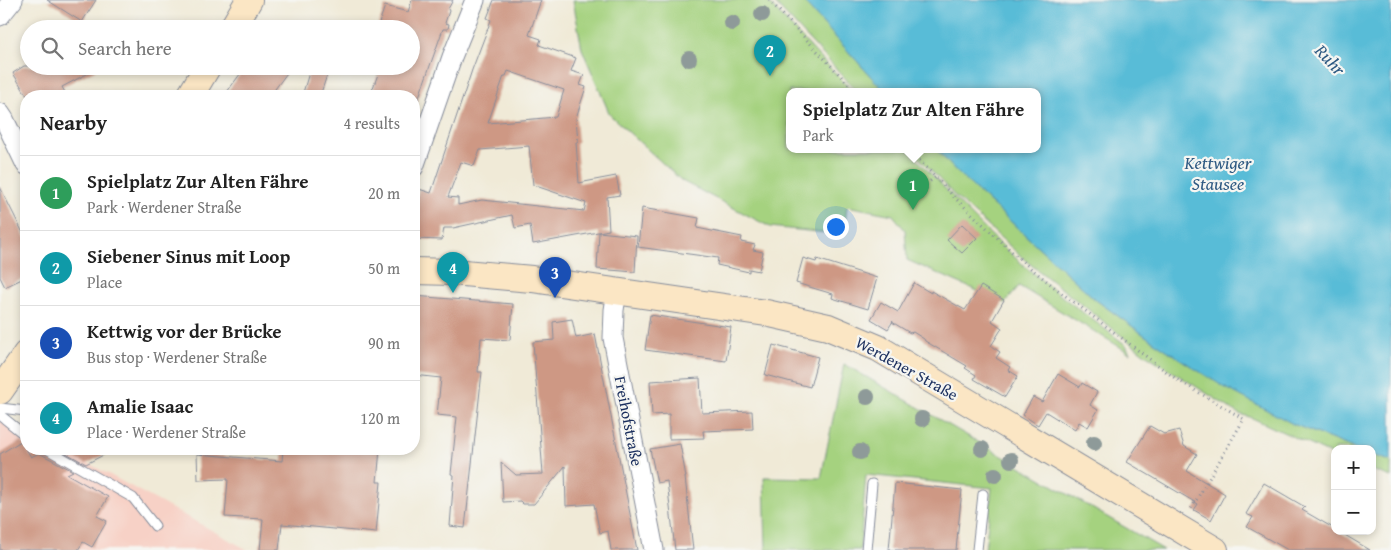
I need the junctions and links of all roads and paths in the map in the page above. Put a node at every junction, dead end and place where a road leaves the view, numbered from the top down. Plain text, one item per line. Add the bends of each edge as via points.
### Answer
1 (13, 0) edge
2 (249, 0) edge
3 (475, 0) edge
4 (769, 0) edge
5 (0, 16) edge
6 (237, 20) edge
7 (203, 75) edge
8 (852, 88) edge
9 (194, 90) edge
10 (0, 113) edge
11 (420, 150) edge
12 (20, 153) edge
13 (913, 153) edge
14 (936, 177) junction
15 (912, 198) dead end
16 (420, 271) edge
17 (617, 291) junction
18 (20, 365) edge
19 (12, 380) edge
20 (0, 408) edge
21 (20, 411) edge
22 (0, 415) edge
23 (20, 431) edge
24 (58, 455) edge
25 (872, 484) dead end
26 (983, 494) dead end
27 (155, 526) dead end
28 (1180, 528) junction
29 (654, 550) edge
30 (866, 550) edge
31 (977, 550) edge
32 (1215, 550) edge

1 - 5 street
2 - 6 main road
3 - 11 street
4 - 8 path
7 - 9 main road
10 - 12 street
13 - 14 path
14 - 15 path via 926,184 922,198
14 - 28 path via 1023,262 1063,294 1176,379 1244,419
16 - 17 main road, Werdener Straße via 493,274
17 - 28 main road, Werdener Straße via 766,313 836,330 878,348
17 - 29 street, Freihofstraße via 613,338
18 - 19 main road
20 - 21 lane
22 - 23 lane
24 - 27 lane via 133,498
25 - 30 lane
26 - 31 lane
28 - 32 main road, Werdener Straße

